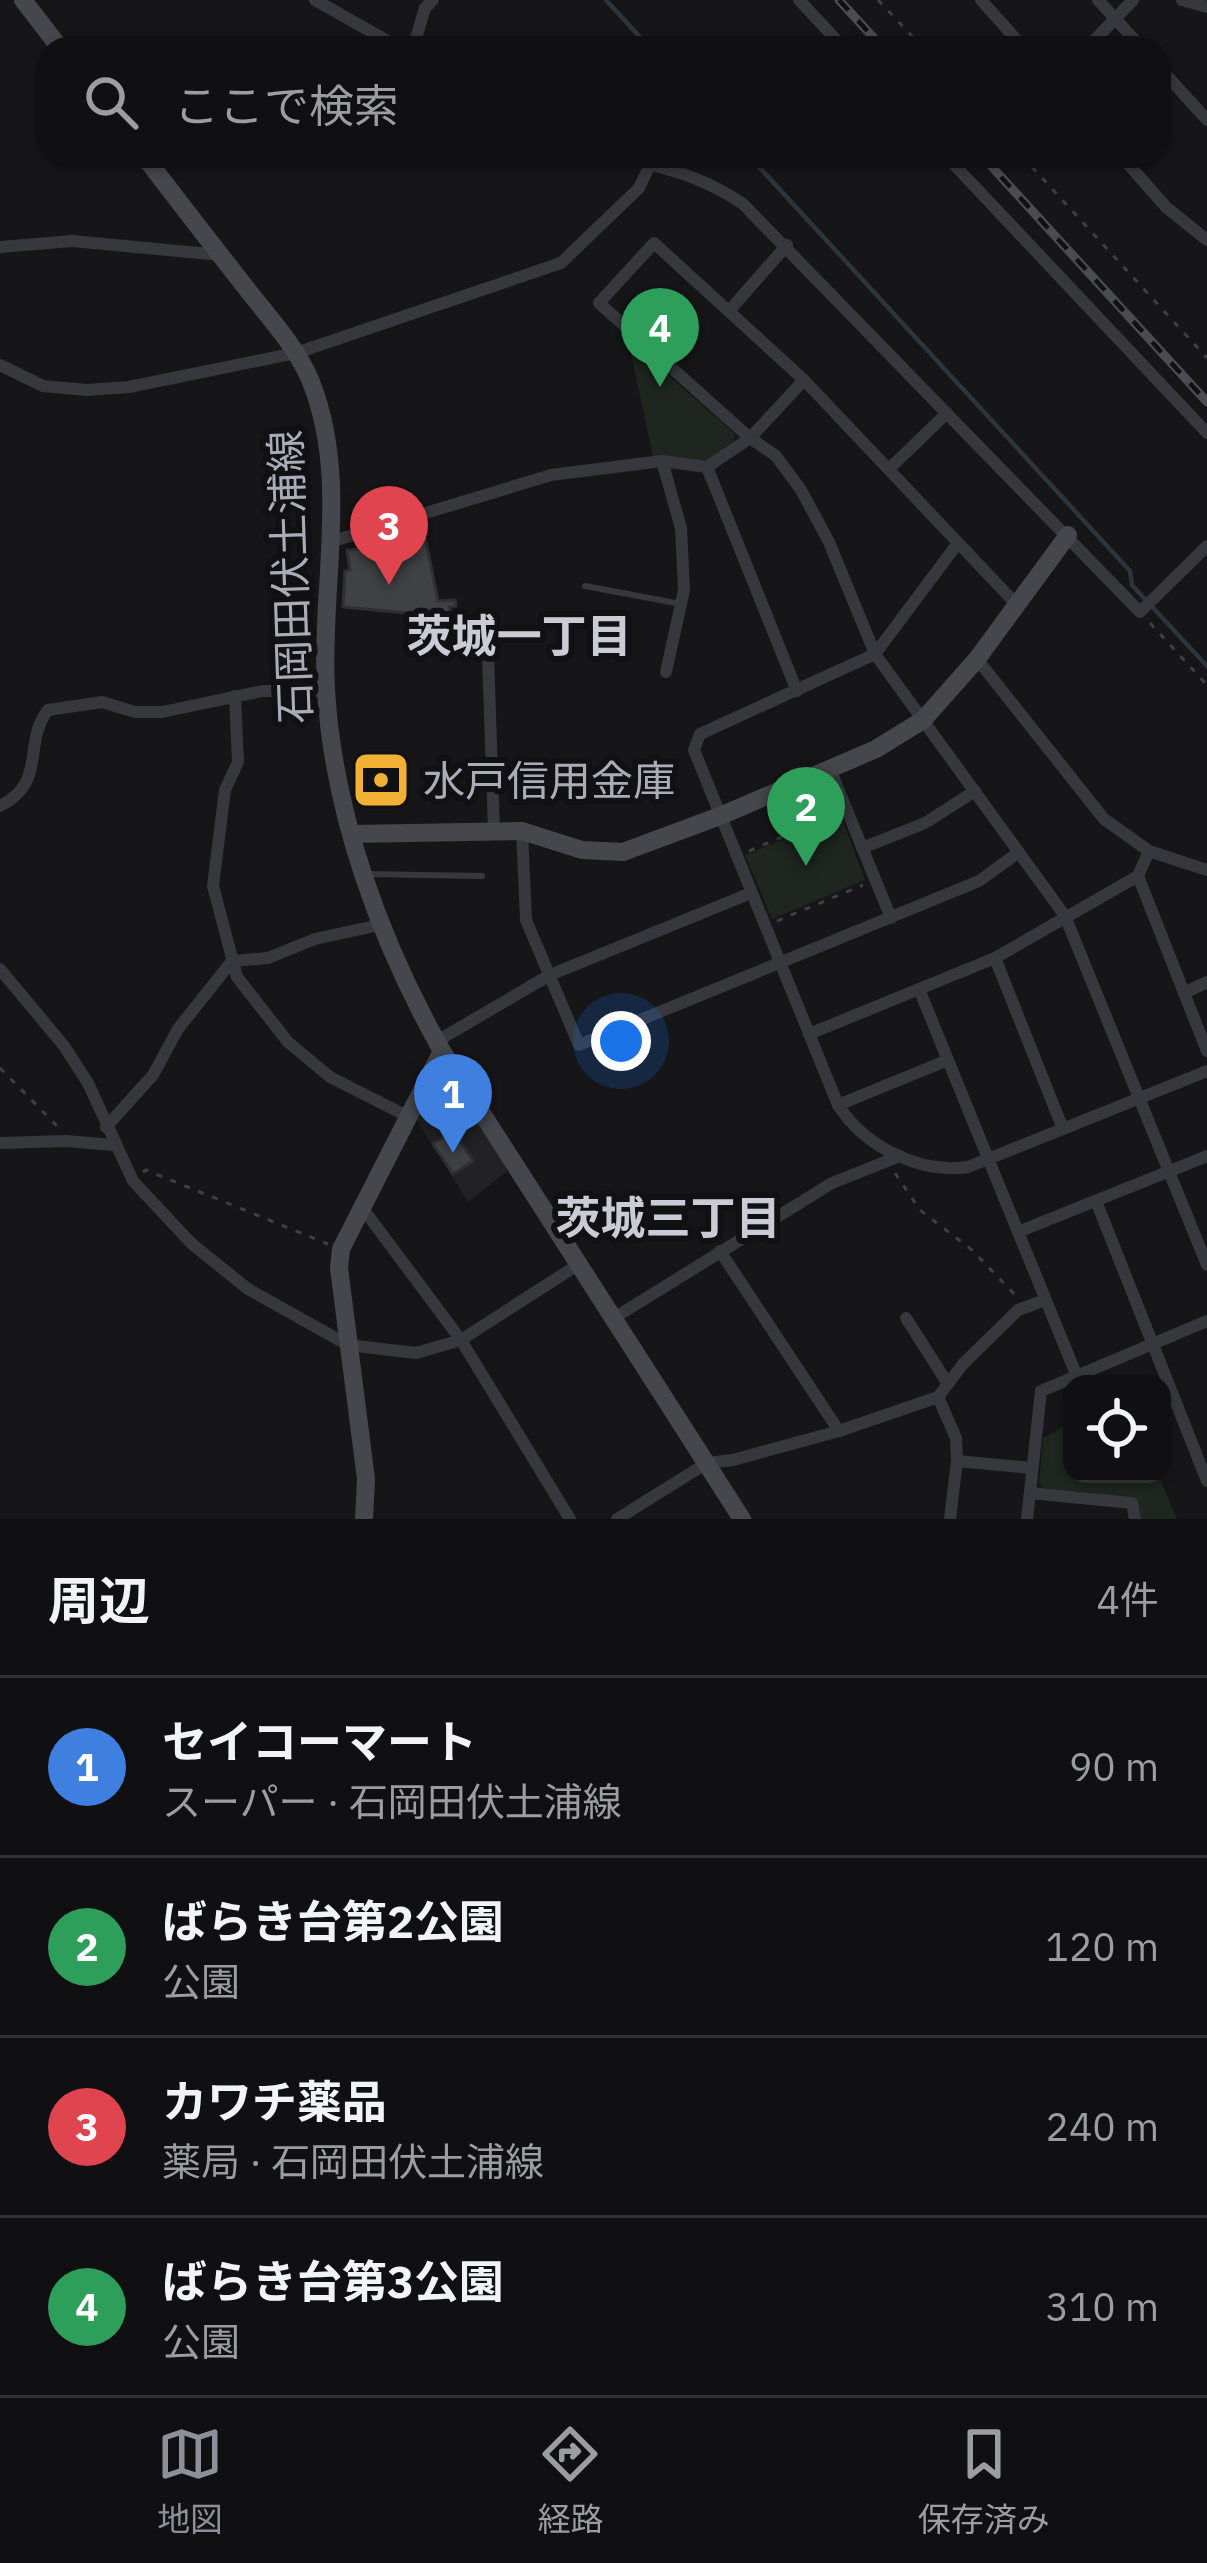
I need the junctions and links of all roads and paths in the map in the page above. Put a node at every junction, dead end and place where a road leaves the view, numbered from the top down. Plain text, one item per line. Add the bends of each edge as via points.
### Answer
1 (23, 0) edge
2 (315, 0) edge
3 (433, 0) edge
4 (799, 0) edge
5 (878, 0) edge
6 (981, 0) edge
7 (1098, 0) edge
8 (1133, 0) edge
9 (1182, 0) edge
10 (1207, 7) edge
11 (1117, 20) junction
12 (51, 36) edge
13 (379, 36) edge
14 (417, 36) edge
15 (833, 36) edge
16 (911, 36) edge
17 (1013, 36) edge
18 (1100, 36) edge
19 (1131, 36) edge
20 (1171, 80) edge
21 (1207, 120) edge
22 (153, 168) edge
23 (649, 168) edge
24 (676, 168) edge
25 (957, 168) edge
26 (1033, 168) edge
27 (1132, 168) edge
28 (1207, 241) edge
29 (787, 245) junction
30 (0, 247) edge
31 (220, 255) junction
32 (729, 311) junction
33 (296, 353) junction
34 (1207, 358) edge
35 (0, 365) edge
36 (804, 380) junction
37 (947, 413) junction
38 (1207, 433) edge
39 (750, 438) junction
40 (662, 461) junction
41 (707, 467) junction
42 (889, 470) junction
43 (1068, 535) junction
44 (330, 542) junction
45 (958, 543) junction
46 (1207, 546) edge
47 (585, 586) dead end
48 (681, 604) junction
49 (1017, 605) junction
50 (1140, 613) junction
51 (875, 654) junction
52 (488, 657) dead end
53 (977, 659) junction
54 (666, 672) dead end
55 (1207, 685) edge
56 (326, 691) junction
57 (797, 691) junction
58 (235, 696) junction
59 (923, 720) junction
60 (830, 769) junction
61 (975, 790) junction
62 (0, 806) edge
63 (847, 810) junction
64 (720, 816) junction
65 (494, 830) junction
66 (522, 831) junction
67 (352, 834) junction
68 (862, 848) junction
69 (1149, 851) junction
70 (1019, 852) junction
71 (743, 854) dead end
72 (1207, 870) edge
73 (365, 874) junction
74 (482, 876) dead end
75 (1138, 876) junction
76 (875, 880) junction
77 (751, 893) junction
78 (1066, 916) junction
79 (891, 918) junction
80 (384, 924) junction
81 (771, 924) dead end
82 (995, 958) junction
83 (232, 962) junction
84 (780, 963) junction
85 (0, 969) edge
86 (550, 975) junction
87 (1207, 982) edge
88 (920, 989) junction
89 (1184, 993) junction
90 (809, 1034) junction
91 (439, 1046) junction
92 (1207, 1051) edge
93 (948, 1060) junction
94 (0, 1068) edge
95 (1207, 1071) edge
96 (1139, 1099) junction
97 (838, 1105) junction
98 (409, 1117) junction
99 (106, 1127) junction
100 (1063, 1129) junction
101 (72, 1141) junction
102 (0, 1143) edge
103 (113, 1145) junction
104 (1207, 1156) edge
105 (893, 1159) junction
106 (988, 1159) junction
107 (1169, 1172) junction
108 (133, 1181) junction
109 (1096, 1201) junction
110 (360, 1205) junction
111 (1018, 1232) junction
112 (1202, 1239) edge
113 (341, 1249) junction
114 (720, 1251) junction
115 (579, 1264) junction
116 (1207, 1264) edge
117 (1045, 1300) junction
118 (1026, 1307) junction
119 (614, 1318) junction
120 (906, 1318) dead end
121 (1207, 1321) edge
122 (461, 1340) junction
123 (1152, 1343) junction
124 (348, 1345) junction
125 (1076, 1374) junction
126 (948, 1384) junction
127 (938, 1397) junction
128 (839, 1431) junction
129 (957, 1461) junction
130 (707, 1463) junction
131 (1031, 1468) junction
132 (1207, 1481) edge
133 (1030, 1493) junction
134 (364, 1519) edge
135 (570, 1519) edge
136 (617, 1519) edge
137 (742, 1519) edge
138 (950, 1519) edge
139 (1028, 1519) edge
140 (1136, 1519) edge

1 - 12 main road
2 - 13 street
3 - 14 street
4 - 15 street
5 - 16 path
6 - 17 street
7 - 11 street
8 - 11 street
9 - 10 street
11 - 18 street
11 - 19 street
20 - 21 street
22 - 31 main road, 石岡田伏土浦線
23 - 33 street via 639,188 562,263
24 - 29 street via 743,204
25 - 38 street
26 - 34 path
27 - 28 street
29 - 32 street
29 - 37 street
30 - 31 street via 72,241
31 - 33 main road, 石岡田伏土浦線
32 - 36 street
32 - 39 street via 654,243 599,303
33 - 35 street via 87,390 44,386
33 - 44 main road, 石岡田伏土浦線 via 324,437
36 - 39 street
36 - 42 street
37 - 42 street
37 - 43 street
39 - 41 street
39 - 51 street via 802,490
40 - 41 street
40 - 44 street via 551,475
40 - 48 street via 681,528
41 - 57 street
42 - 45 street
43 - 49 main road
43 - 50 street
44 - 56 main road, 石岡田伏土浦線
45 - 49 street
45 - 51 street
46 - 50 street
47 - 48 lane
48 - 54 street
49 - 53 main road
50 - 55 path
51 - 57 street
51 - 59 street
52 - 65 street
53 - 59 main road
53 - 69 street via 1104,819
56 - 58 street
56 - 67 main road, 石岡田伏土浦線
57 - 64 street via 700,734 694,750
58 - 62 street via 162,712 102,702 48,710 22,794
58 - 83 street via 238,762 225,790 213,886
59 - 60 main road
59 - 61 street
60 - 63 street
60 - 64 main road
61 - 68 street via 925,823
61 - 70 street
63 - 68 street
63 - 71 path
64 - 66 main road via 622,852 582,850
64 - 77 street
65 - 66 main road
65 - 67 main road
66 - 86 street via 526,920
67 - 73 main road, 石岡田伏土浦線
68 - 76 street
69 - 72 street
69 - 75 street
70 - 78 street
70 - 79 street via 979,881
73 - 74 lane
73 - 80 main road, 石岡田伏土浦線
75 - 78 street
75 - 89 street
76 - 79 street
76 - 81 path
77 - 84 street
77 - 86 street
78 - 82 street
78 - 96 street
79 - 84 street
80 - 83 street
80 - 91 main road, 石岡田伏土浦線
82 - 88 street
82 - 100 street
83 - 98 street via 288,1042 330,1077
83 - 99 street
84 - 86 street via 579,1045
84 - 90 street
85 - 99 street via 64,1046
86 - 91 street
87 - 89 street
88 - 90 street
88 - 93 street
89 - 92 street
90 - 97 street
91 - 98 main road
91 - 115 main road, 石岡田伏土浦線
93 - 97 street
93 - 106 street
94 - 101 path
95 - 96 street
96 - 100 street
96 - 107 street
97 - 105 street
98 - 110 main road
99 - 103 street
100 - 106 street
101 - 102 street
101 - 103 street
103 - 108 street
104 - 107 street
105 - 106 street via 936,1169
105 - 114 street via 832,1183
105 - 118 path via 920,1210
106 - 111 street
107 - 109 street
107 - 112 street
108 - 113 path via 146,1170
108 - 124 street via 248,1289
109 - 111 street
109 - 123 street
110 - 113 main road
110 - 122 street
111 - 117 street
112 - 116 street
113 - 124 main road
114 - 119 street
114 - 128 street
115 - 119 main road, 石岡田伏土浦線
115 - 122 street
117 - 118 street
117 - 125 street
118 - 126 street
119 - 130 main road, 石岡田伏土浦線
120 - 126 street
121 - 123 street
122 - 124 street via 416,1353
122 - 135 street
123 - 125 street
123 - 132 street
124 - 134 main road
125 - 131 street via 1041,1391
126 - 127 street
127 - 128 street
127 - 129 street
128 - 130 street
129 - 131 street
129 - 138 street
130 - 136 street
130 - 137 main road, 石岡田伏土浦線
131 - 133 street
133 - 139 street
133 - 140 street via 1132,1503

